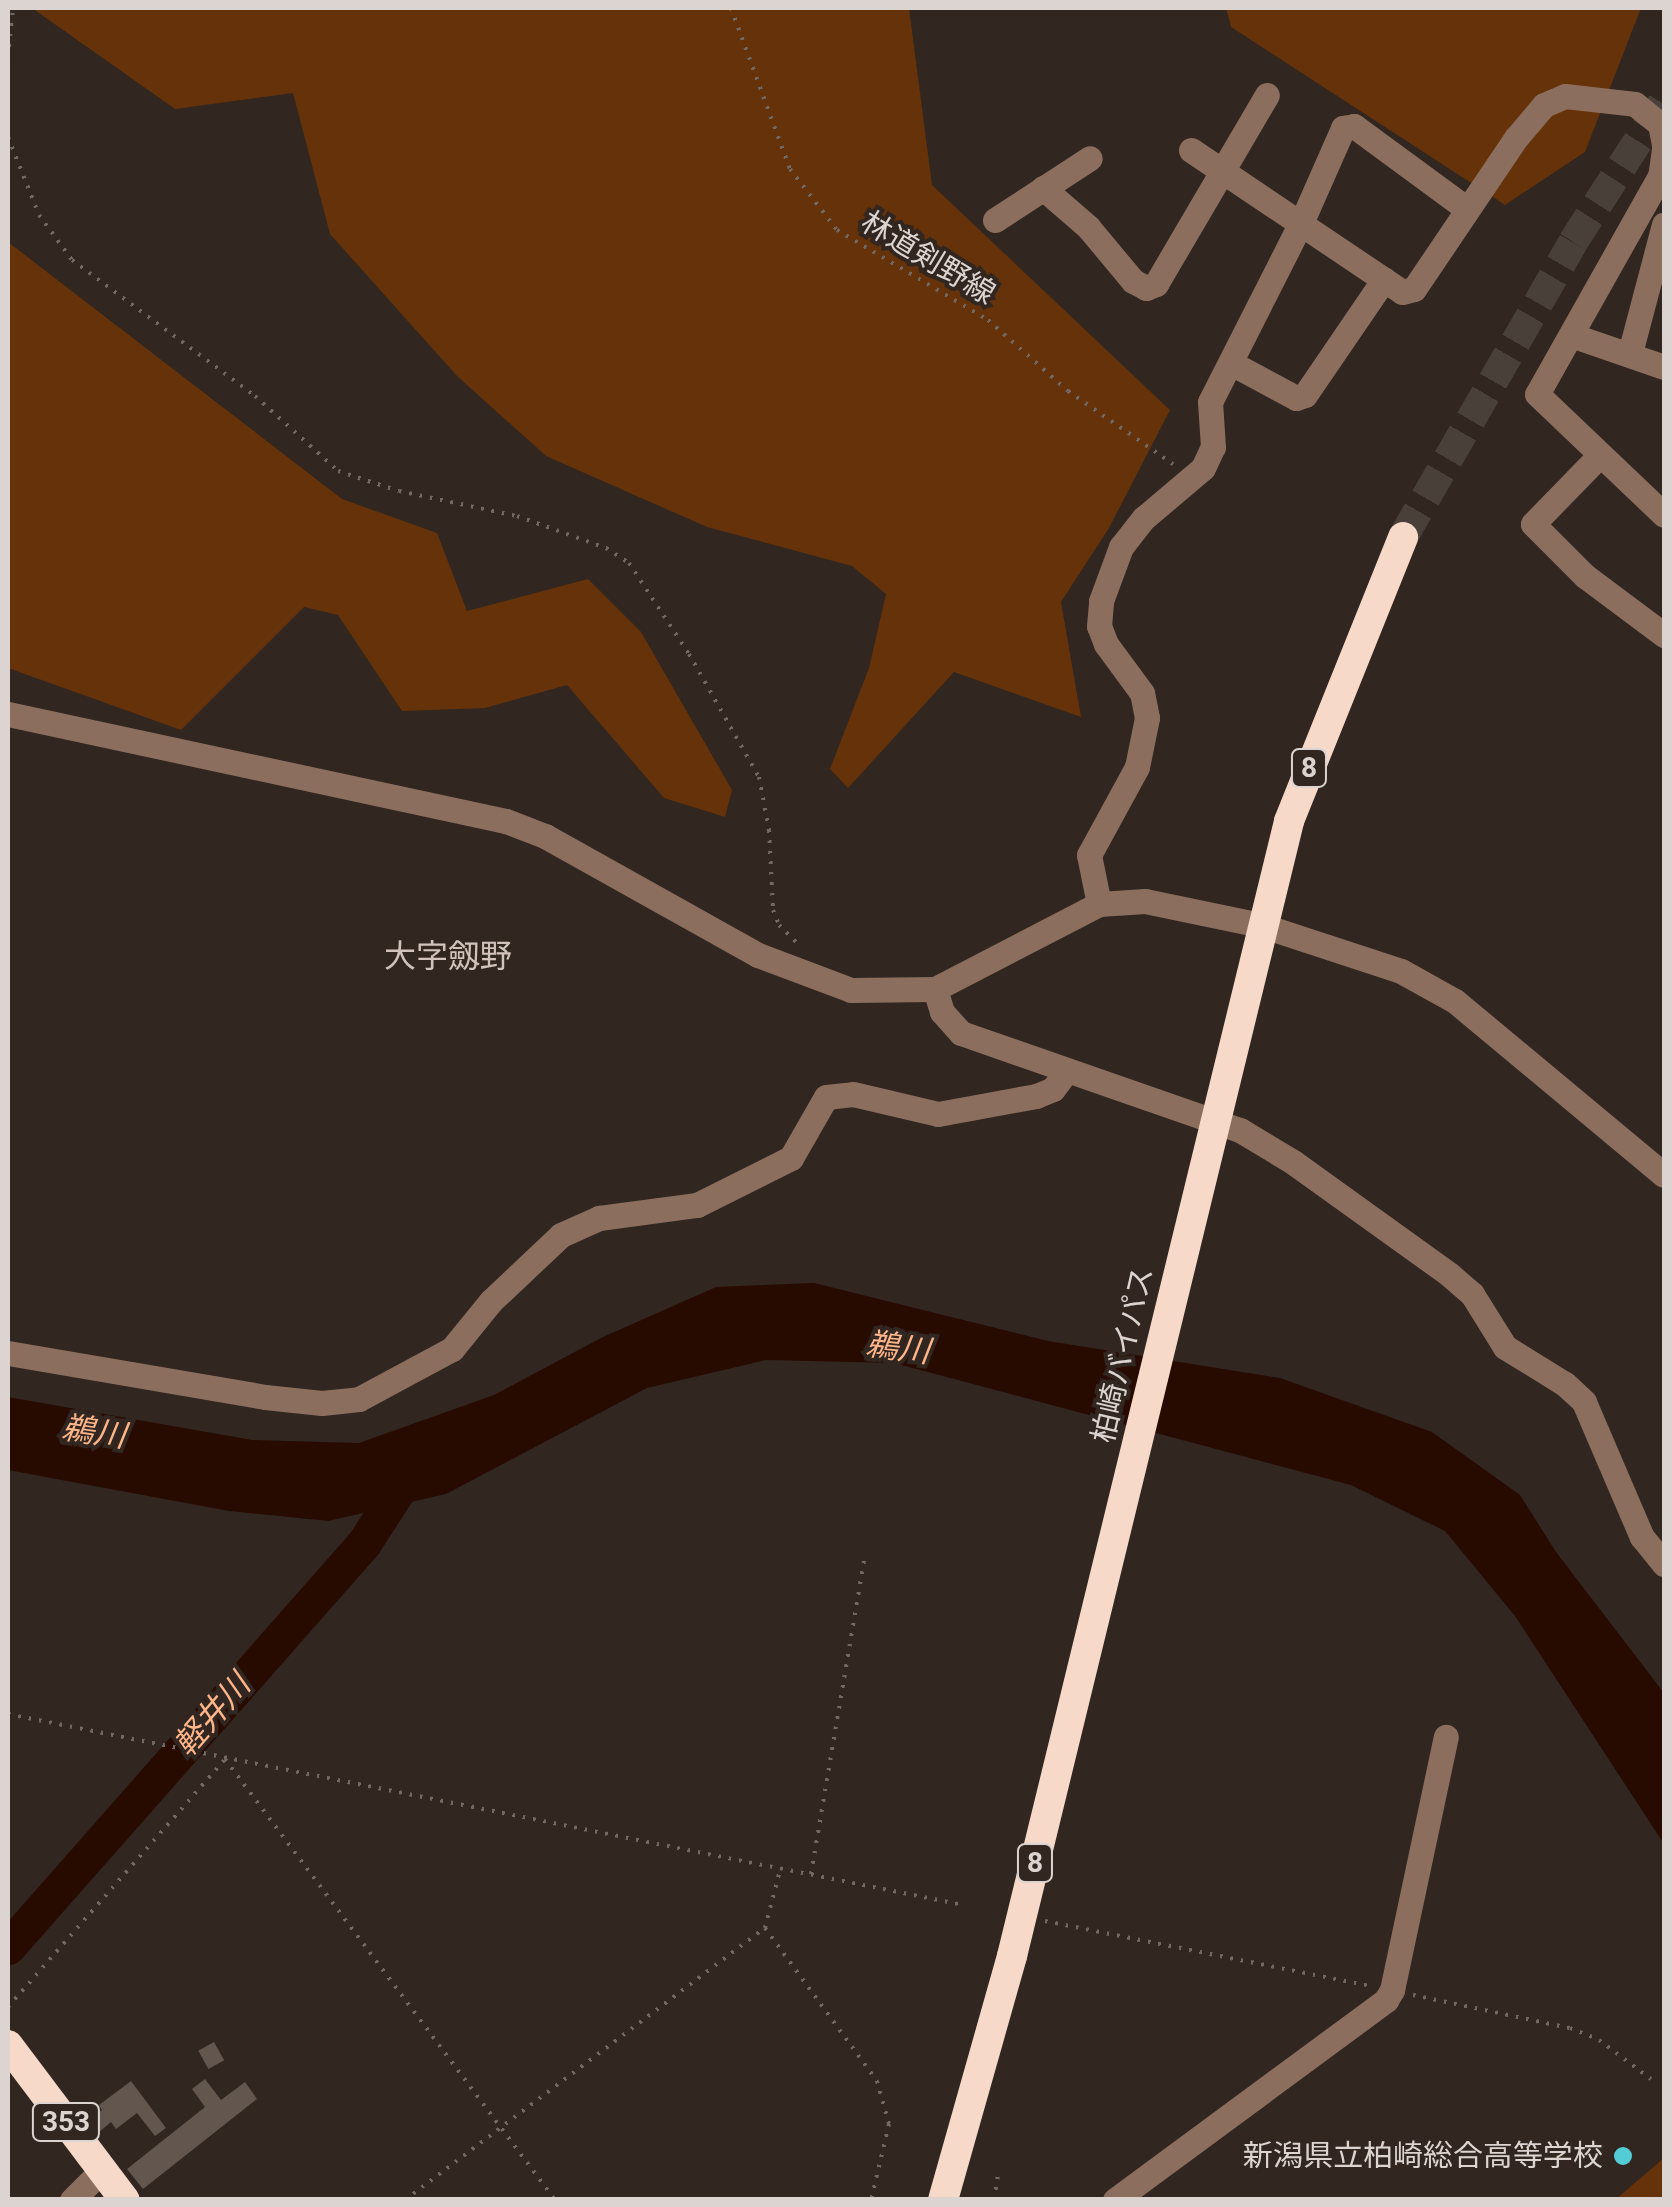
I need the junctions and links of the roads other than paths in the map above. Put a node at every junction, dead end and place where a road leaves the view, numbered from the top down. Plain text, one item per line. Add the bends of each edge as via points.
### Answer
1 (1267, 95) dead end
2 (1664, 146) edge
3 (1191, 150) dead end
4 (1090, 158) dead end
5 (1224, 169) junction
6 (1043, 188) junction
7 (1467, 209) junction
8 (994, 220) dead end
9 (1302, 221) junction
10 (1664, 224) edge
11 (1384, 279) junction
12 (1572, 335) junction
13 (1630, 353) junction
14 (1230, 362) junction
15 (1664, 367) edge
16 (1600, 455) junction
17 (1664, 515) edge
18 (1403, 537) tunnel mouth
19 (1664, 636) edge
20 (8, 714) edge
21 (1099, 904) junction
22 (1261, 925) junction
23 (935, 989) junction
24 (1065, 1072) junction
25 (1663, 1169) edge
26 (8, 1353) edge
27 (1664, 1564) edge
28 (1446, 1737) dead end
29 (8, 2046) edge
30 (102, 2170) junction
31 (72, 2200) edge
32 (125, 2200) edge
33 (943, 2200) edge
34 (1115, 2200) edge

1 - 5 street
2 - 7 street via 1660,124 1635,104 1565,96 1544,104
2 - 12 street via 1660,176
3 - 5 street
4 - 6 street
5 - 6 street via 1156,284 1146,288
5 - 9 street
6 - 8 street
7 - 9 street via 1354,126 1343,128
7 - 11 street via 1414,290 1402,292
9 - 11 street
9 - 14 street
10 - 13 street
11 - 14 street via 1305,396 1296,398
12 - 13 street
12 - 16 street via 1537,394
13 - 15 street
14 - 21 street via 1210,402 1213,447 1203,468 1121,547 1101,602 1099,626 1142,693 1146,718 1137,767 1089,855
16 - 17 street
16 - 19 street via 1533,524 1584,576
18 - 22 highway, 柏崎バイパス / 8 via 1289,821
20 - 23 street via 506,821 825,984
21 - 22 street via 1145,901
21 - 23 street
22 - 25 street via 1401,971 1454,1001
22 - 33 highway, 柏崎バイパス / 8 via 1012,1956
23 - 24 street via 942,1012 961,1032
24 - 26 street via 1053,1089 1036,1096 938,1114 852,1094 826,1098 791,1158 697,1205 599,1218 561,1235 490,1301 452,1349 359,1399 265,1397
24 - 27 street via 1240,1130 1450,1275 1472,1294 1506,1347 1584,1402 1642,1537
28 - 34 street via 1386,2000
29 - 30 highway, 353
30 - 31 street
30 - 32 highway, 353

